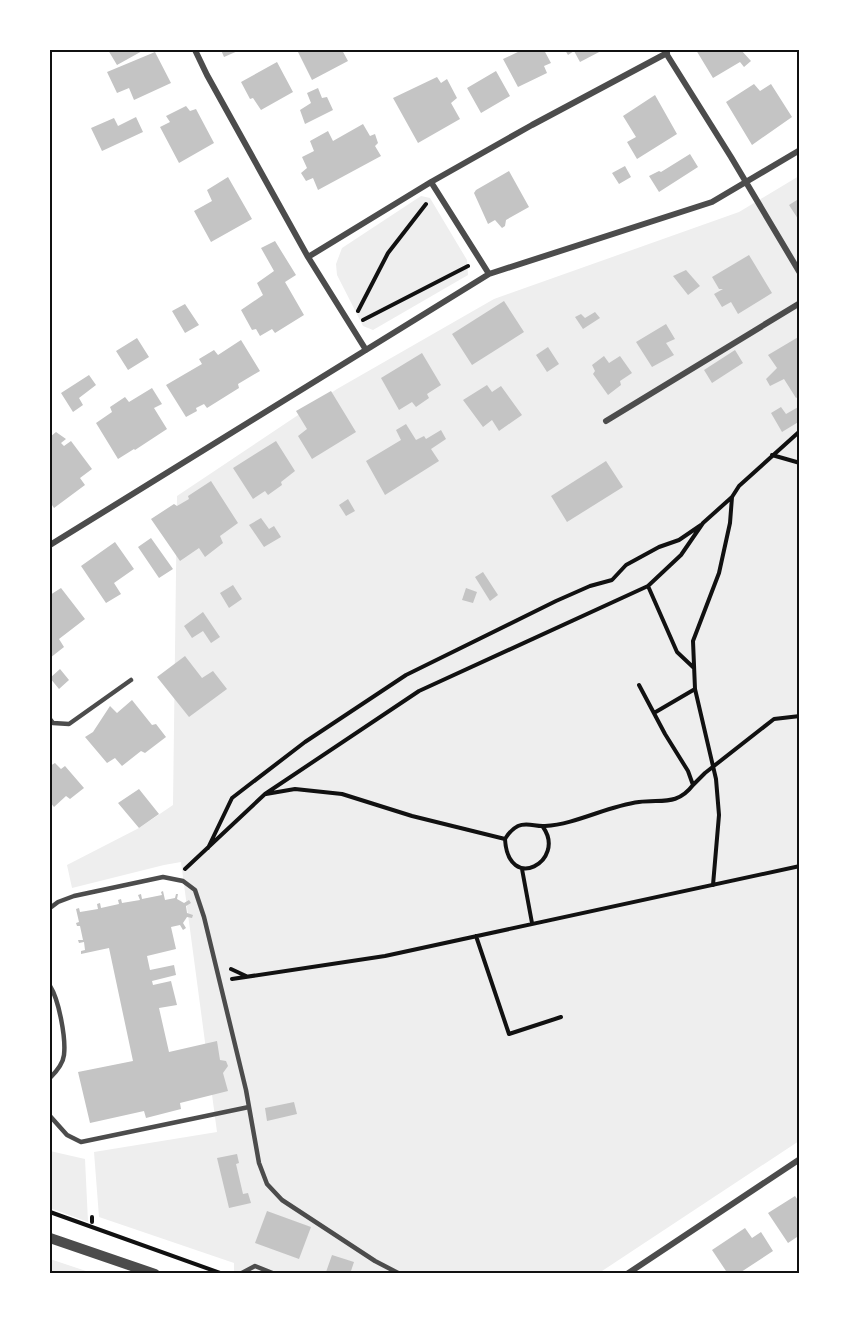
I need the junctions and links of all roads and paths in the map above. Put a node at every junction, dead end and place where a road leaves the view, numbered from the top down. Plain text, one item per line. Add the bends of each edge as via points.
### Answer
1 (195, 50) edge
2 (665, 51) edge
3 (800, 150) edge
4 (431, 182) junction
5 (746, 183) junction
6 (437, 191) junction
7 (308, 257) junction
8 (468, 266) dead end
9 (800, 273) edge
10 (489, 274) junction
11 (800, 303) edge
12 (357, 315) dead end
13 (360, 321) dead end
14 (366, 350) junction
15 (606, 422) dead end
16 (800, 431) edge
17 (772, 455) junction
18 (800, 463) edge
19 (732, 497) junction
20 (704, 523) junction
21 (50, 544) edge
22 (648, 586) junction
23 (694, 668) junction
24 (131, 680) dead end
25 (639, 685) dead end
26 (695, 689) junction
27 (654, 713) junction
28 (800, 716) edge
29 (50, 719) edge
30 (693, 785) junction
31 (265, 794) junction
32 (543, 827) junction
33 (505, 839) junction
34 (206, 851) junction
35 (800, 866) edge
36 (522, 869) junction
37 (174, 878) junction
38 (714, 885) junction
39 (50, 908) edge
40 (532, 923) junction
41 (476, 936) junction
42 (230, 979) dead end
43 (50, 986) edge
44 (561, 1017) dead end
45 (50, 1078) edge
46 (249, 1107) junction
47 (50, 1116) edge
48 (800, 1158) edge
49 (50, 1212) edge
50 (50, 1238) edge
51 (155, 1274) edge
52 (223, 1274) edge
53 (240, 1274) edge
54 (275, 1274) edge
55 (400, 1274) edge
56 (627, 1274) edge

1 - 7 street
2 - 4 street
2 - 5 street
3 - 5 street
4 - 6 street
4 - 7 street
5 - 9 street
5 - 10 street via 712,202
6 - 10 street
6 - 12 path via 388,253
7 - 14 street
8 - 13 path
10 - 14 street
11 - 15 street
14 - 21 street
16 - 17 path
17 - 18 path
17 - 19 path
19 - 20 path
19 - 23 path via 719,573 693,641
20 - 22 path via 681,555
20 - 34 path via 679,540 626,565 612,580 556,601 406,675 305,742 232,798
22 - 23 path via 677,652
22 - 31 path via 419,691
23 - 26 path
24 - 29 lane via 69,724 53,723
25 - 27 path
26 - 27 path
26 - 38 path via 716,779 719,815
27 - 30 path
28 - 30 path via 774,719
30 - 32 path via 674,800 638,802
31 - 33 path via 295,789 342,794
31 - 34 path
32 - 33 path via 519,825
32 - 36 path via 550,845 545,855 533,868
33 - 36 path via 509,858
34 - 37 path
35 - 38 path
36 - 40 path
37 - 39 lane via 74,896
37 - 46 lane via 195,890 204,917
38 - 40 path
40 - 41 path
41 - 42 path via 385,956
41 - 44 path via 509,1034
43 - 45 lane via 60,1018 64,1057
46 - 47 lane via 81,1142 67,1135
46 - 55 lane via 262,1173 273,1192
48 - 56 street
49 - 52 path
50 - 51 street
53 - 54 lane via 255,1266

